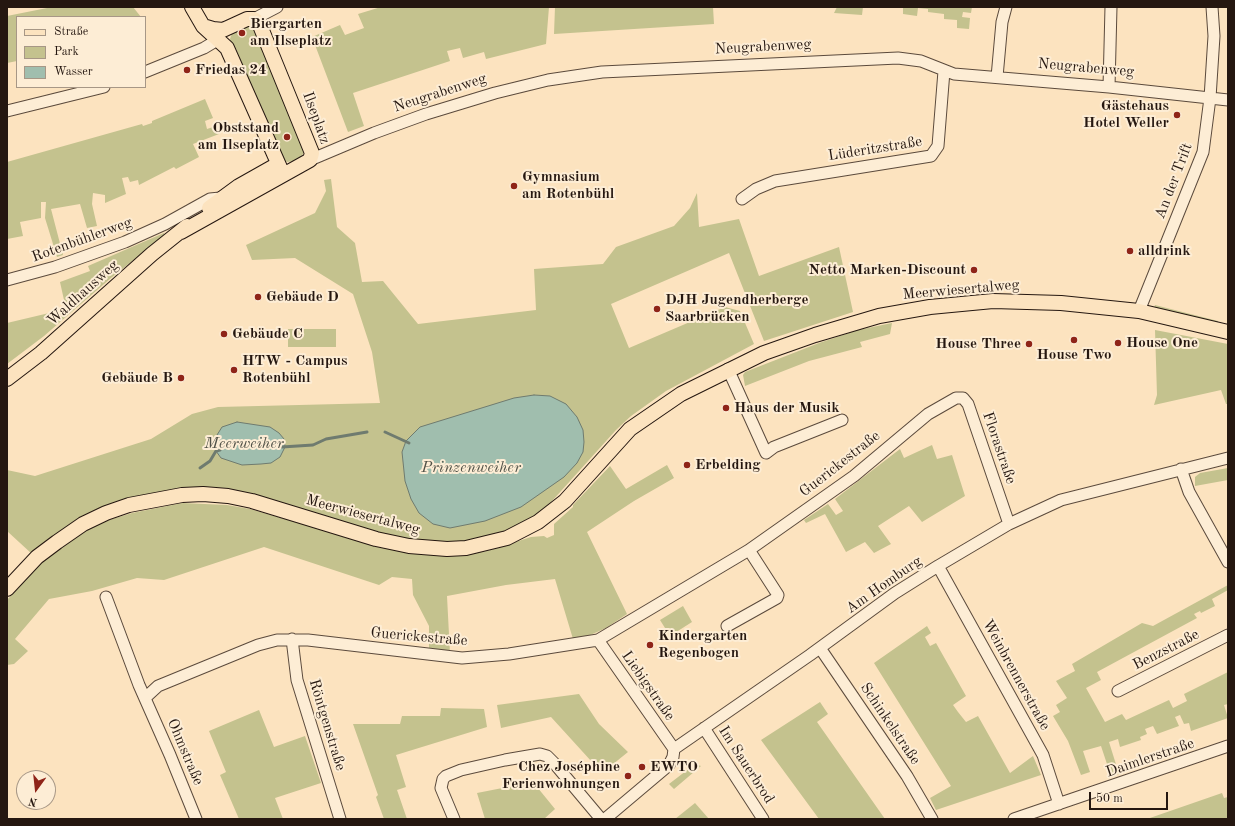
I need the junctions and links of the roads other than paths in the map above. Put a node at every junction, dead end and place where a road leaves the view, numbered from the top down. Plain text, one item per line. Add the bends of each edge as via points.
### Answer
1 (192, 7) edge
2 (277, 7) edge
3 (1006, 7) edge
4 (1111, 7) edge
5 (1212, 7) edge
6 (255, 13) edge
7 (221, 34) junction
8 (944, 71) junction
9 (146, 72) edge
10 (997, 78) junction
11 (1109, 87) junction
12 (100, 88) edge
13 (1210, 98) junction
14 (1228, 100) edge
15 (7, 111) edge
16 (310, 160) junction
17 (280, 169) junction
18 (222, 198) junction
19 (742, 199) dead end
20 (165, 224) junction
21 (181, 232) junction
22 (7, 280) edge
23 (1139, 311) junction
24 (1228, 332) edge
25 (728, 369) junction
26 (7, 379) edge
27 (948, 401) joint
28 (842, 420) dead end
29 (1228, 458) edge
30 (1181, 469) junction
31 (1009, 524) junction
32 (749, 550) junction
33 (1228, 562) edge
34 (938, 566) junction
35 (7, 589) edge
36 (106, 597) dead end
37 (727, 626) dead end
38 (1228, 635) edge
39 (292, 639) junction
40 (598, 640) junction
41 (820, 648) junction
42 (1118, 691) dead end
43 (145, 698) junction
44 (704, 728) junction
45 (1228, 746) edge
46 (674, 749) junction
47 (1059, 804) junction
48 (196, 819) edge
49 (340, 819) edge
50 (454, 819) edge
51 (601, 819) edge
52 (605, 819) edge
53 (763, 819) edge
54 (932, 819) edge
55 (1014, 819) edge

1 - 7 main road via 203,26
2 - 6 street
3 - 10 street via 1002,22
4 - 11 street
5 - 13 street, An der Trift via 1214,36
6 - 7 main road
6 - 16 main road, Ilseplatz via 310,146
7 - 9 street via 204,48
7 - 17 main road
8 - 10 street, Neugrabenweg
8 - 16 street, Neugrabenweg via 921,62 898,58 587,73 494,93 426,114
8 - 19 street, Lüderitzstraße via 938,146 931,156 775,181 756,189
10 - 11 street, Neugrabenweg
11 - 13 street, Neugrabenweg
12 - 15 street
13 - 14 street, Neugrabenweg
13 - 23 street, An der Trift via 1199,166
16 - 17 main road, Ilseplatz
17 - 18 main road via 245,182
17 - 21 main road
18 - 20 street, Rotenbühlerweg via 210,199
18 - 21 main road
20 - 21 street
20 - 22 street, Rotenbühlerweg via 86,256
21 - 26 main road, Waldhausweg
23 - 24 main road, Meerwiesertalweg
23 - 25 main road, Meerwiesertalweg via 1079,304 1015,301 930,307 860,320 764,353
25 - 28 street via 766,453 774,447
25 - 35 main road, Meerwiesertalweg via 647,416 616,444 565,501 538,522 507,538 466,548 409,546 376,539 252,501 228,496 182,495 129,505 83,524 37,558
27 - 31 street, Florastraße via 963,398 968,404
27 - 32 street, Guerickestraße via 928,414 854,476
29 - 30 street, Am Homburg
30 - 31 street, Am Homburg via 1061,500
30 - 33 street via 1189,492
31 - 34 street, Am Homburg
32 - 37 street via 778,598
32 - 40 street, Guerickestraße
34 - 41 street, Am Homburg
34 - 47 street, Weinbrennerstraße via 1043,755
36 - 43 street, Ohmstraße
38 - 42 street, Benzstraße
39 - 40 street, Guerickestraße via 462,658 509,654
39 - 43 street, Guerickestraße via 258,645 158,686
39 - 49 street, Röntgenstraße via 297,680
40 - 46 street, Liebigstraße
41 - 44 street, Am Homburg
41 - 54 street, Schinkelstraße via 907,776
43 - 48 street, Ohmstraße
44 - 46 street, Am Homburg
44 - 53 street, Im Sauerbrod
45 - 47 street, Daimlerstraße
46 - 52 street via 669,765
47 - 55 street, Daimlerstraße
50 - 51 street via 441,788 443,778 461,770 540,754 547,756 554,763

